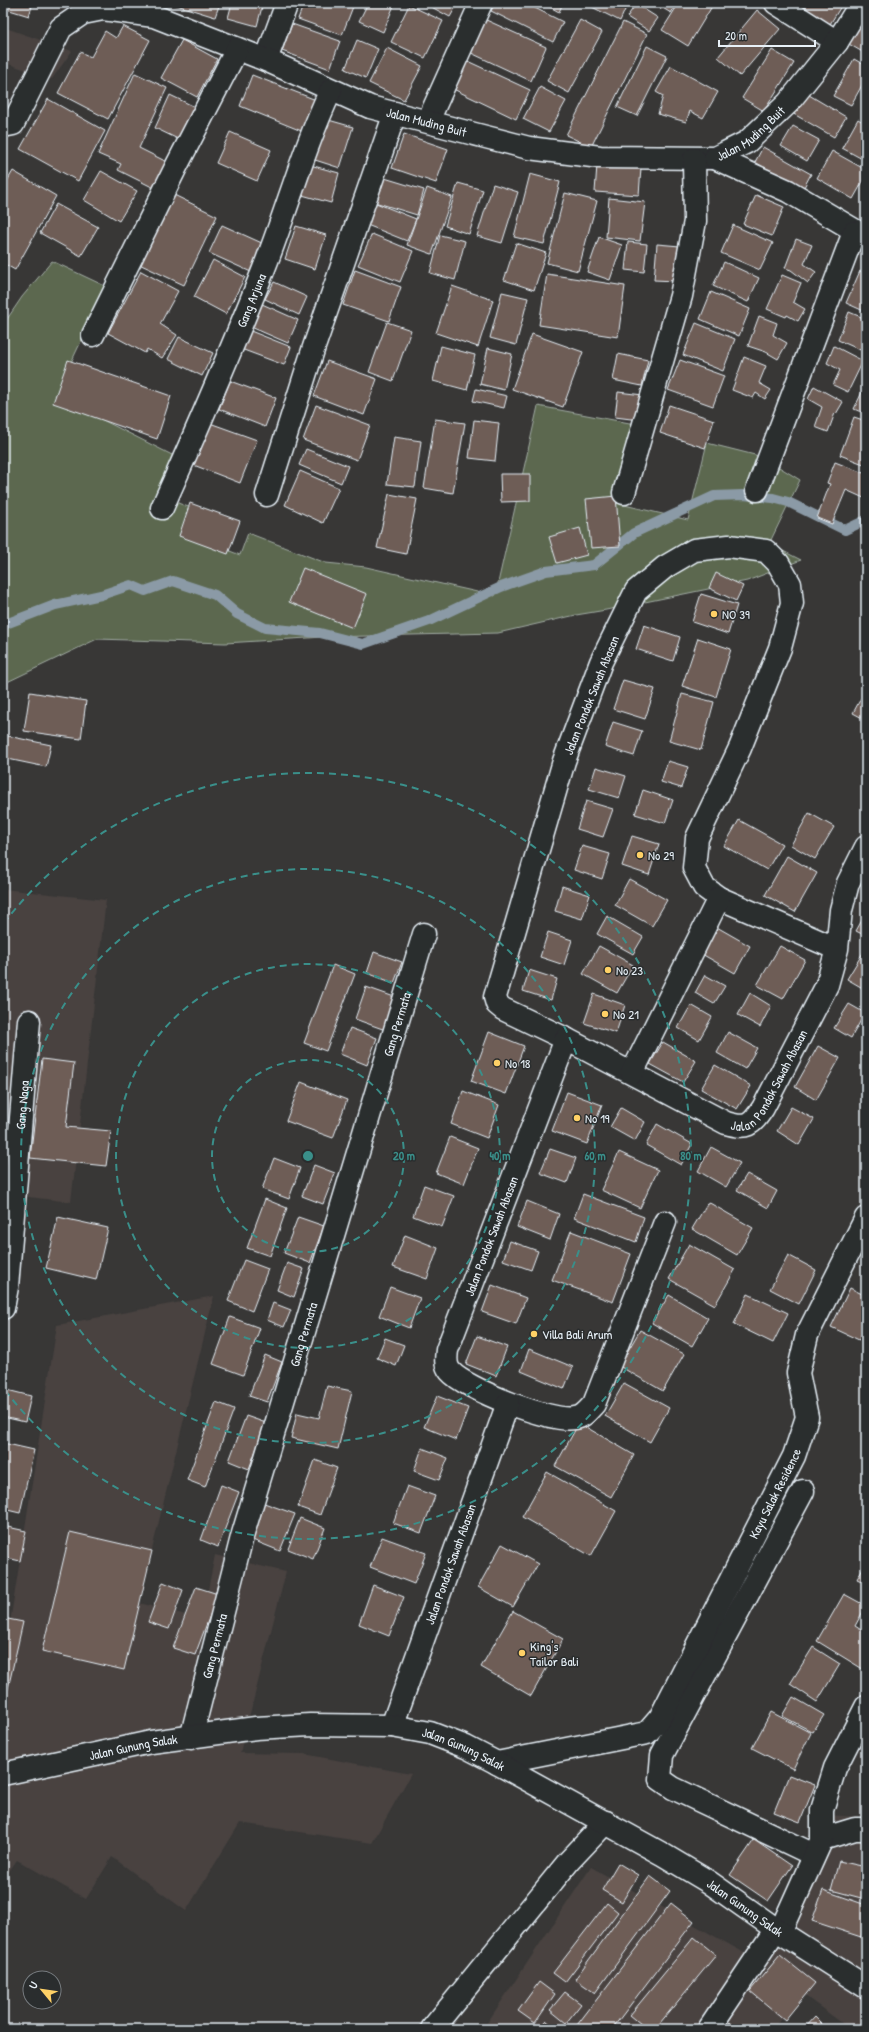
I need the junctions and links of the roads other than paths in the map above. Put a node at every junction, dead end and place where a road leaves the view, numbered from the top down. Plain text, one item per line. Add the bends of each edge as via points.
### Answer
1 (287, 3) edge
2 (481, 3) edge
3 (776, 3) edge
4 (861, 3) edge
5 (156, 9) edge
6 (837, 42) junction
7 (237, 49) junction
8 (266, 60) junction
9 (331, 90) junction
10 (395, 113) junction
11 (428, 121) junction
12 (6, 131) edge
13 (705, 158) junction
14 (860, 234) edge
15 (93, 335) dead end
16 (757, 490) dead end
17 (624, 493) dead end
18 (267, 495) dead end
19 (162, 508) dead end
20 (866, 847) edge
21 (719, 898) junction
22 (424, 934) dead end
23 (838, 949) junction
24 (29, 1021) dead end
25 (566, 1039) junction
26 (632, 1073) junction
27 (866, 1218) edge
28 (665, 1222) dead end
29 (3, 1308) edge
30 (508, 1403) junction
31 (803, 1491) dead end
32 (866, 1707) edge
33 (392, 1726) junction
34 (191, 1738) junction
35 (497, 1763) junction
36 (3, 1774) edge
37 (606, 1822) junction
38 (866, 1829) edge
39 (818, 1847) junction
40 (778, 1931) junction
41 (866, 1987) edge
42 (432, 2029) edge
43 (709, 2029) edge

1 - 8 street
2 - 11 street
3 - 6 street
4 - 6 street, Jalan Muding Buit
5 - 7 street, Jalan Muding Buit
5 - 12 street, Jalan Muding Buit via 103,9 84,13 61,28
6 - 13 street, Jalan Muding Buit via 783,108 747,142
7 - 8 street, Jalan Muding Buit
7 - 15 street
8 - 9 street, Jalan Muding Buit
9 - 10 street, Jalan Muding Buit via 370,107
9 - 19 street, Gang Arjuna via 314,125 261,276 210,401
10 - 11 street, Jalan Muding Buit
10 - 18 street via 314,347
11 - 13 street, Jalan Muding Buit via 529,148 561,153 600,157
13 - 14 street via 788,192
13 - 17 street via 681,296
14 - 16 street
20 - 23 street, Jalan Pondok Sawah Abasan via 848,883 841,910
21 - 23 street, Jalan Pondok Sawah Abasan
21 - 25 street, Jalan Pondok Sawah Abasan via 704,887 694,868 697,838 740,748 780,648 792,603 790,584 778,563 766,551 729,546 694,550 665,567 636,591 601,662 564,761 495,997 497,1004 503,1009
21 - 26 street
22 - 34 street, Gang Permata via 242,1538
23 - 26 street, Jalan Pondok Sawah Abasan via 827,985 753,1123 740,1127 726,1123
24 - 29 street, Gang Naga via 7,1287
25 - 26 street, Jalan Pondok Sawah Abasan
25 - 30 street, Jalan Pondok Sawah Abasan via 447,1350 446,1361 457,1379
27 - 35 street, Kayu Salak Residence via 807,1335 798,1373 807,1417 794,1456 660,1718 647,1733
28 - 30 street, Jalan Pondok Sawah Abasan via 594,1404 585,1414 575,1418 559,1419
30 - 33 street, Jalan Pondok Sawah Abasan
31 - 39 street via 662,1755 660,1779 673,1788
32 - 39 street via 835,1768 822,1810
33 - 34 street, Jalan Gunung Salak via 310,1724 256,1728
33 - 35 street, Jalan Gunung Salak via 430,1733
34 - 36 street, Jalan Gunung Salak via 151,1742
35 - 37 street, Jalan Gunung Salak
37 - 40 street, Jalan Gunung Salak via 709,1882
37 - 42 street via 568,1861
38 - 39 street via 855,1829
39 - 40 street
40 - 41 street, Jalan Gunung Salak
40 - 43 street

